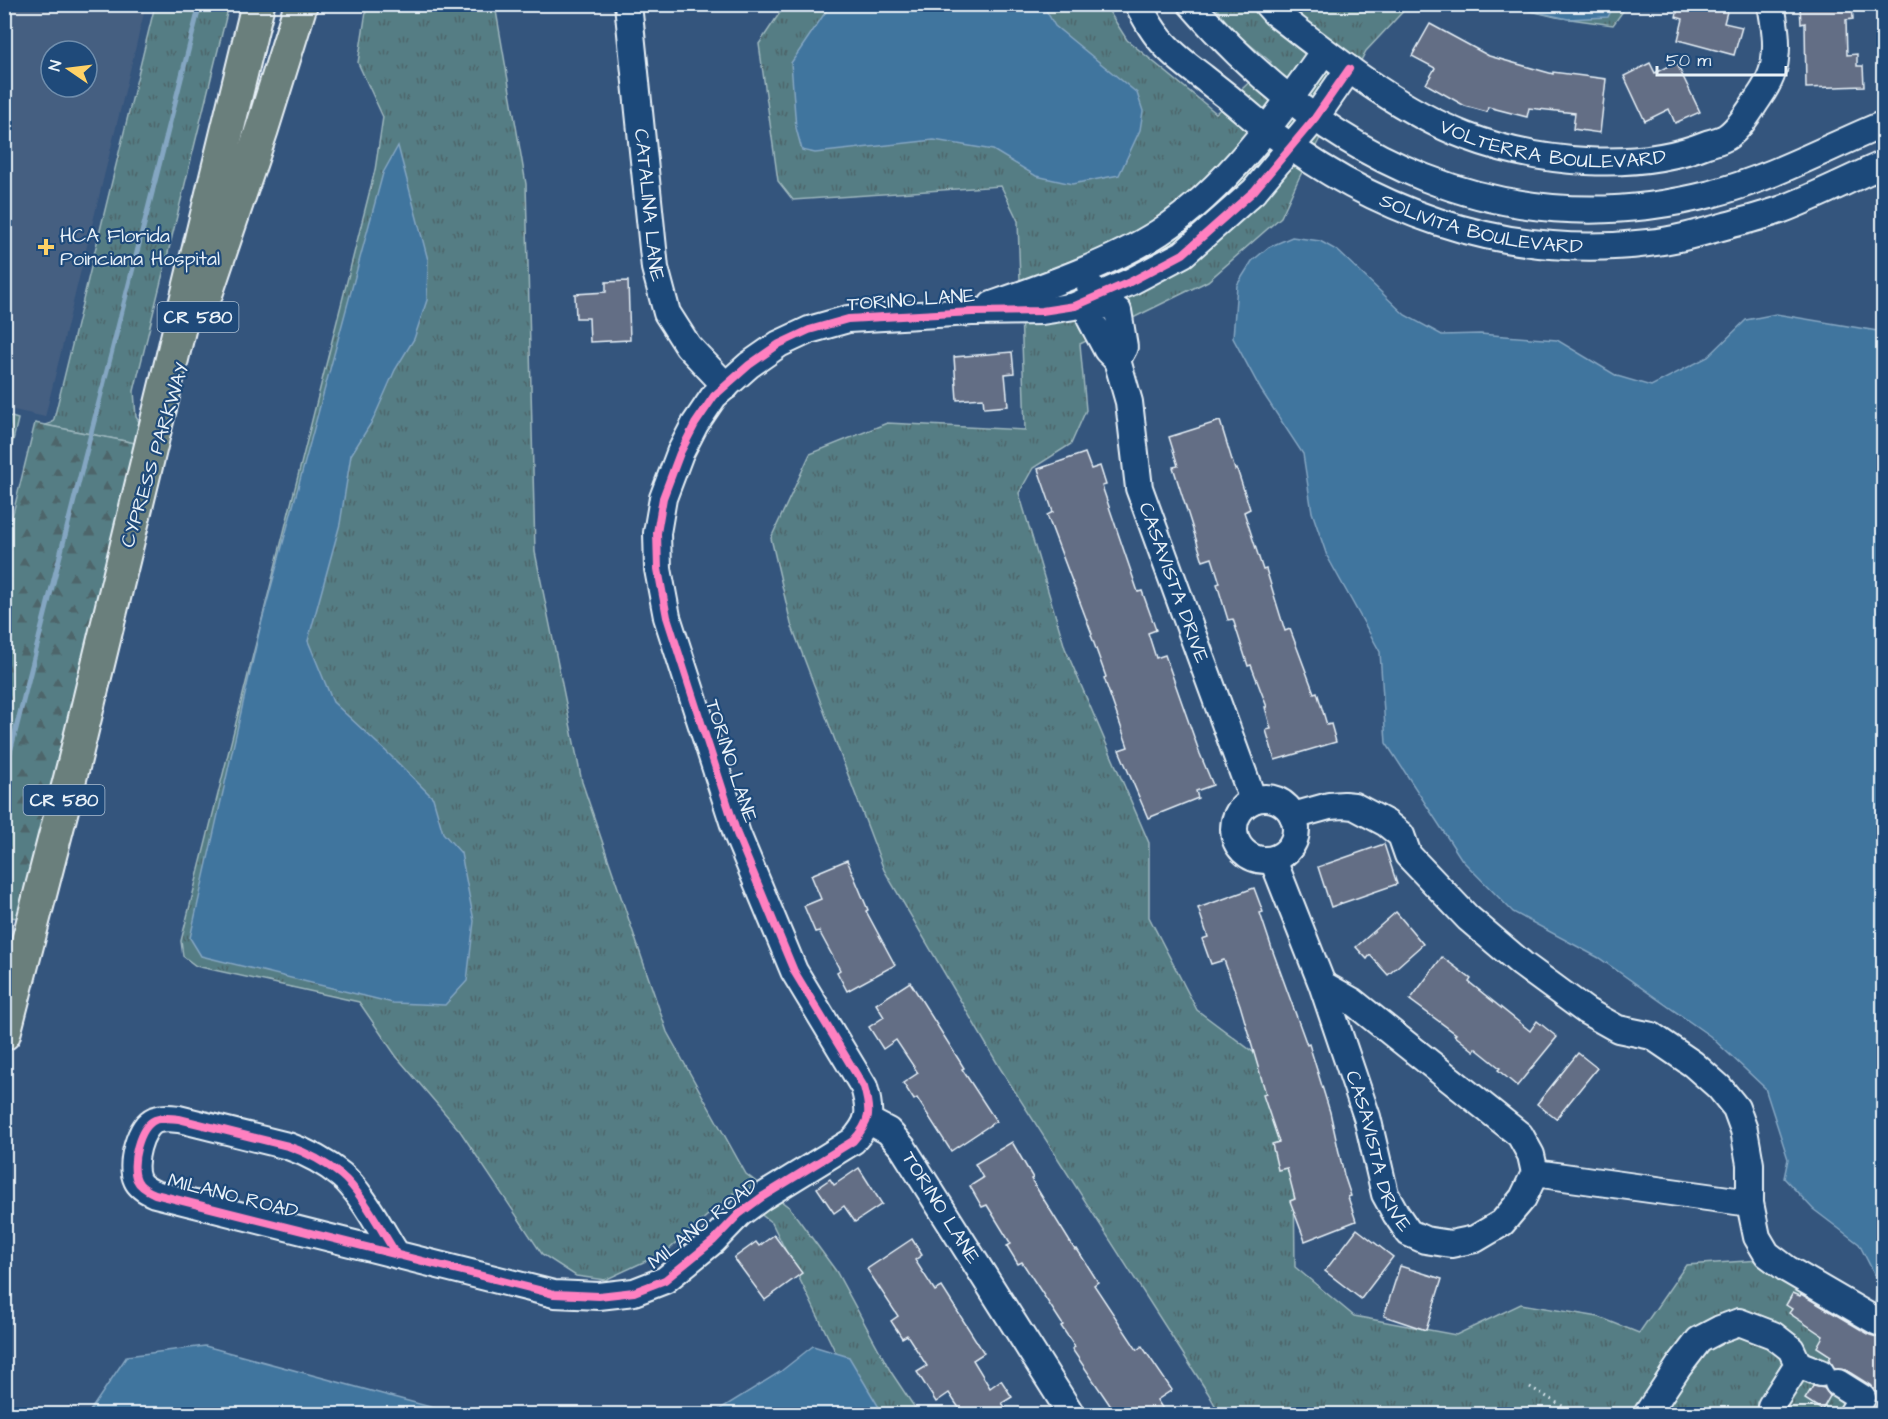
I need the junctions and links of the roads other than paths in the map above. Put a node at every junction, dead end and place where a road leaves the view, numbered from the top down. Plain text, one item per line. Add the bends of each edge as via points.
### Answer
1 (258, 4) edge
2 (302, 4) edge
3 (628, 4) edge
4 (1138, 4) edge
5 (1191, 4) edge
6 (1267, 4) edge
7 (1771, 4) edge
8 (1324, 51) junction
9 (1349, 69) junction
10 (1290, 100) junction
11 (1315, 118) junction
12 (1884, 124) edge
13 (1266, 129) junction
14 (1291, 147) junction
15 (1884, 164) edge
16 (1740, 184) junction
17 (1749, 219) junction
18 (1082, 270) junction
19 (1095, 297) junction
20 (972, 312) junction
21 (726, 386) junction
22 (121, 564) junction
23 (1253, 800) junction
24 (1293, 816) junction
25 (1273, 860) junction
26 (1323, 984) junction
27 (4, 1034) edge
28 (867, 1120) junction
29 (1535, 1173) junction
30 (1750, 1203) junction
31 (397, 1254) junction
32 (1878, 1322) dead end
33 (1819, 1373) junction
34 (1771, 1406) dead end
35 (1071, 1414) edge
36 (1647, 1414) edge
37 (1852, 1414) edge

1 - 22 main road, CYPRESS PARKWAY / CR 580
2 - 22 main road, CYPRESS PARKWAY / CR 580
3 - 21 street, CATALINA LANE via 655,268 667,313 688,346
4 - 13 street, SOLIVITA BOULEVARD via 1166,46
5 - 10 street, SOLIVITA BOULEVARD via 1217,34
6 - 8 street, VOLTERRA BOULEVARD
7 - 9 street, VOLTERRA BOULEVARD via 1775,60 1746,118 1728,136 1690,151 1649,160 1568,159 1518,151 1467,136 1415,113
8 - 9 street, VOLTERRA BOULEVARD
8 - 10 street, TORINO LANE
9 - 11 street, TORINO LANE
10 - 11 street, SOLIVITA BOULEVARD
10 - 13 street, TORINO LANE
11 - 14 street, TORINO LANE
11 - 16 street, SOLIVITA BOULEVARD via 1413,174 1460,190 1533,205 1619,208 1712,194
12 - 16 street, SOLIVITA BOULEVARD via 1780,171
13 - 14 street, SOLIVITA BOULEVARD
13 - 18 street, TORINO LANE via 1209,194 1168,226 1118,255
14 - 17 street, SOLIVITA BOULEVARD via 1395,207 1456,228 1523,242 1597,247 1647,243
14 - 19 street, TORINO LANE via 1254,191 1183,254
15 - 17 street, SOLIVITA BOULEVARD
16 - 17 street
18 - 19 street
18 - 20 street, TORINO LANE
19 - 20 street, TORINO LANE via 1075,306 1042,311
19 - 23 street, CASAVISTA DRIVE via 1091,320 1117,360 1129,402 1139,488
20 - 21 street, TORINO LANE via 848,319 808,330 779,344
21 - 28 street, TORINO LANE via 695,424 663,498 657,533 658,570 667,617 737,834 794,971 864,1087 870,1107
22 - 27 main road, CYPRESS PARKWAY / CR 580
23 - 24 street via 1274,799 1283,803
23 - 25 street via 1244,805 1234,823 1237,844 1252,858
24 - 25 street via 1295,839 1290,848
24 - 30 street via 1344,805 1354,806 1386,823 1401,835 1408,855 1468,918 1522,964 1586,1011 1618,1029 1652,1036 1693,1064 1736,1108 1750,1164
25 - 26 street, CASAVISTA DRIVE
26 - 29 street via 1352,1001 1520,1136 1531,1155
26 - 29 street, CASAVISTA DRIVE via 1367,1117 1385,1194 1409,1233 1451,1244 1475,1239 1502,1223 1523,1198
28 - 31 street, MILANO ROAD via 853,1141 739,1214 665,1280 634,1292 599,1296 554,1294
28 - 35 street, TORINO LANE via 888,1131 903,1148
29 - 30 street
30 - 32 street via 1757,1238 1767,1254
31 - 31 street, MILANO ROAD via 355,1190 317,1158 288,1146 179,1119 154,1120 141,1136 134,1170 136,1179 147,1191
33 - 34 street
33 - 36 street via 1773,1335 1739,1322 1699,1340
33 - 37 street via 1862,1398

